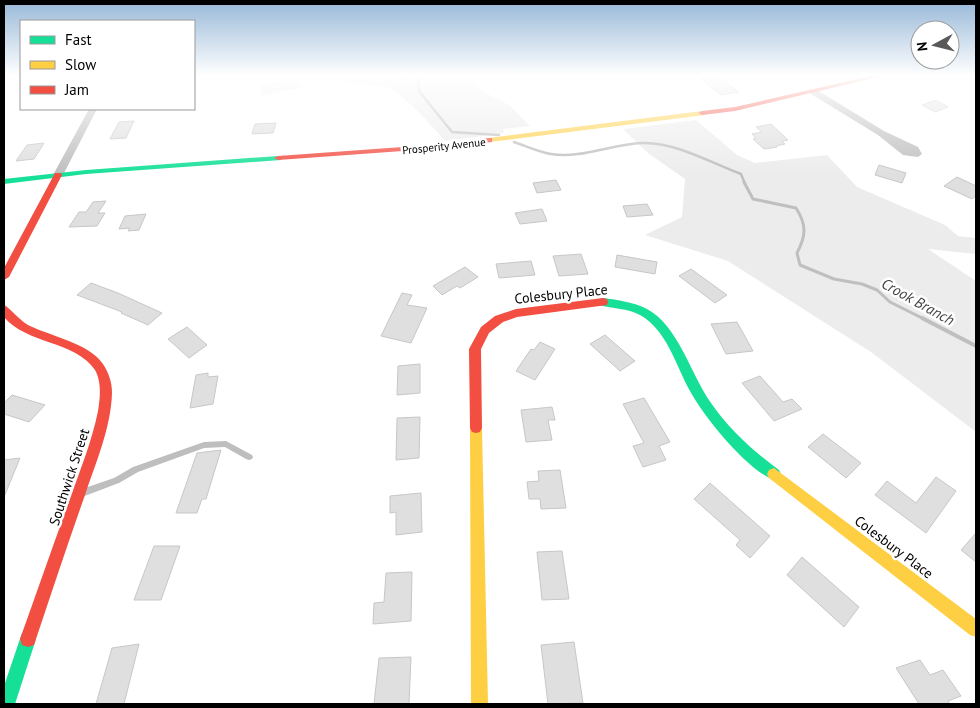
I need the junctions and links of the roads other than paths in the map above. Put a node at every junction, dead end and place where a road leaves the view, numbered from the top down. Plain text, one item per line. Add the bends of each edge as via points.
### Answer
1 (735, 109) edge
2 (842, 109) edge
3 (92, 110) edge
4 (881, 133) dead end
5 (58, 175) junction
6 (4, 182) edge
7 (4, 277) edge
8 (4, 309) edge
9 (8, 323) edge
10 (250, 457) dead end
11 (78, 495) junction
12 (976, 629) edge
13 (6, 704) edge
14 (480, 704) edge

1 - 5 street, Prosperity Avenue via 444,146
2 - 4 street
3 - 5 street
5 - 6 street, Prosperity Avenue
5 - 7 street
8 - 9 street, Southwick Street
9 - 11 street, Southwick Street via 84,352 104,370 108,395 106,411
10 - 11 lane via 226,444 204,445 136,469 116,481
11 - 13 street, Southwick Street
12 - 14 street, Colesbury Place via 737,443 701,399 667,332 650,315 614,302 517,312 494,321 478,339 475,349

